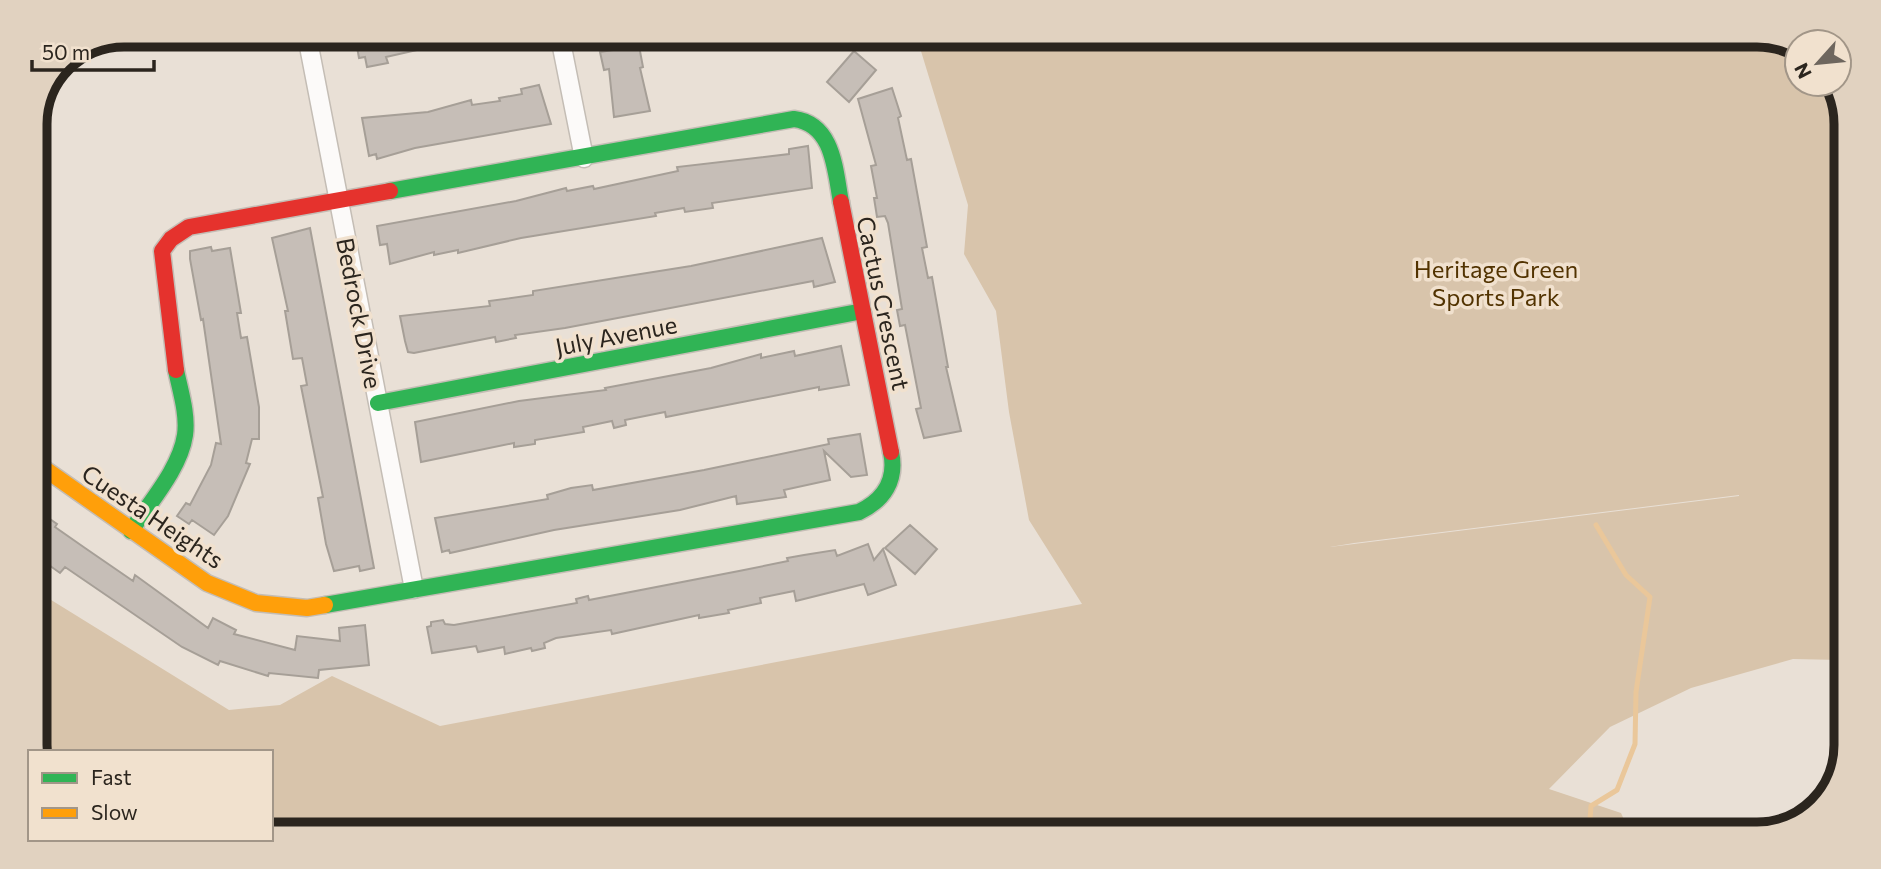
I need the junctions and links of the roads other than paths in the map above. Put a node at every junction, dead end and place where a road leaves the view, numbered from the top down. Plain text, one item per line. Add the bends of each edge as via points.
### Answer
1 (309, 47) edge
2 (562, 47) edge
3 (584, 158) junction
4 (339, 202) junction
5 (863, 312) junction
6 (378, 403) junction
7 (47, 471) edge
8 (131, 531) junction
9 (414, 589) junction

1 - 4 street, Bedrock Drive
2 - 3 street
3 - 4 street, Cactus Crescent
3 - 5 street, Cactus Crescent via 794,120 812,123 824,135 831,153
4 - 6 street, Bedrock Drive
4 - 8 street, Cactus Crescent via 189,227 162,251 185,435 178,458
5 - 6 street, July Avenue
5 - 9 street, Cactus Crescent via 894,468 888,490 868,508
6 - 9 street, Bedrock Drive
7 - 8 street, Cuesta Heights
8 - 9 street, Cuesta Heights via 207,583 257,603 307,607

